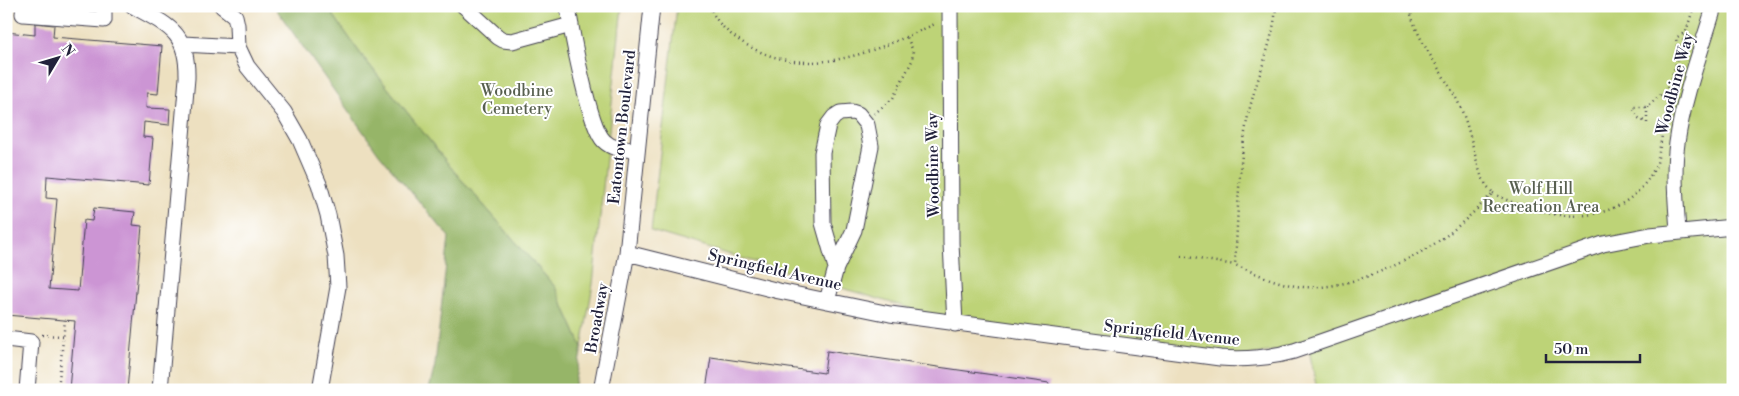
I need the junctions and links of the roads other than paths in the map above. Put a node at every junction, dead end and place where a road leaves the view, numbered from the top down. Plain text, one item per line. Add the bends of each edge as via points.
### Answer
1 (24, 6) edge
2 (104, 6) edge
3 (133, 6) edge
4 (222, 6) edge
5 (464, 6) edge
6 (568, 6) edge
7 (652, 6) edge
8 (1713, 10) edge
9 (950, 12) edge
10 (572, 25) junction
11 (183, 44) junction
12 (238, 46) junction
13 (637, 150) junction
14 (1733, 227) edge
15 (1678, 231) junction
16 (627, 252) junction
17 (836, 268) junction
18 (827, 301) junction
19 (955, 324) junction
20 (6, 339) edge
21 (28, 390) edge
22 (160, 390) edge
23 (320, 390) edge
24 (601, 390) edge

1 - 2 street via 23,14 104,20
3 - 11 street via 168,27
4 - 12 street via 237,20
5 - 10 street via 503,40 512,41
6 - 10 street
7 - 13 street, Eatontown Boulevard
8 - 15 street, Woodbine Way via 1677,144
9 - 19 street, Woodbine Way via 951,243
10 - 13 street via 585,91 598,132 613,147
11 - 12 street
11 - 22 street via 187,78
12 - 23 street via 251,72 284,112 300,140 319,184 328,216 338,287
13 - 16 street, Eatontown Boulevard
14 - 15 street, Springfield Avenue
15 - 19 street, Springfield Avenue via 1602,244 1263,358 1220,358
16 - 18 street, Springfield Avenue
16 - 24 street, Broadway
17 - 17 street via 854,230 871,146 864,120 852,112 840,112 828,125 822,153 823,223
17 - 18 street
18 - 19 street, Springfield Avenue
20 - 21 street via 31,342

